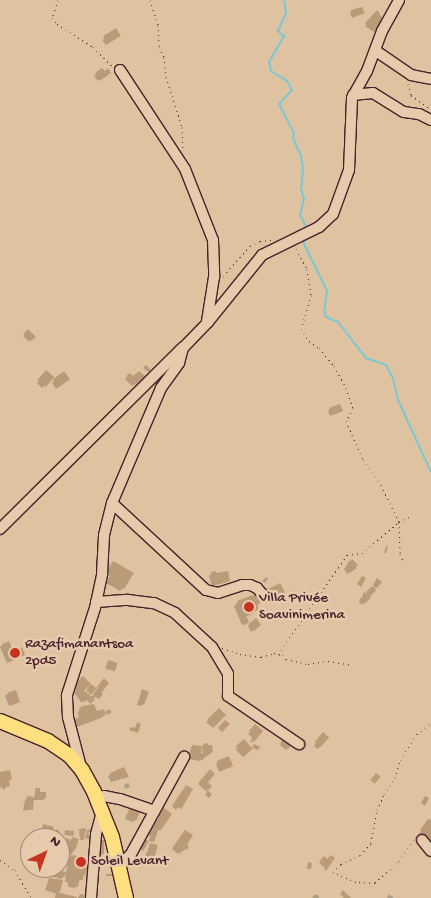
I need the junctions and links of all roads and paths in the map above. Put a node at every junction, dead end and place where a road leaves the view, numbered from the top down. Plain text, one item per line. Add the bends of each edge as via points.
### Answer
1 (58, 0) edge
2 (150, 0) edge
3 (399, 0) edge
4 (376, 51) junction
5 (120, 70) joint
6 (411, 75) junction
7 (431, 79) edge
8 (353, 95) junction
9 (431, 110) edge
10 (431, 120) edge
11 (183, 153) dead end
12 (283, 244) junction
13 (212, 284) junction
14 (206, 324) junction
15 (183, 348) junction
16 (112, 502) junction
17 (409, 517) dead end
18 (399, 522) junction
19 (0, 528) edge
20 (404, 563) dead end
21 (265, 597) dead end
22 (96, 602) junction
23 (212, 647) junction
24 (278, 654) junction
25 (353, 665) dead end
26 (0, 721) edge
27 (431, 723) edge
28 (299, 744) dead end
29 (184, 758) dead end
30 (82, 770) junction
31 (100, 804) junction
32 (154, 811) junction
33 (422, 840) joint
34 (431, 851) edge
35 (0, 860) edge
36 (120, 865) junction
37 (31, 898) edge
38 (91, 898) edge
39 (126, 898) edge

1 - 5 path via 52,18 93,47 113,68
2 - 11 path via 158,25 166,77 182,127
3 - 4 street
4 - 6 street
4 - 8 street
5 - 13 street via 193,186 213,240
6 - 7 street
6 - 9 path via 407,86 411,95
8 - 10 street via 372,93 404,112
8 - 12 street via 349,170 333,214 319,227
12 - 13 path via 275,239 250,246 224,276
12 - 14 street via 262,255
12 - 18 path via 297,249 307,269 311,295 301,329 334,366 346,388 353,408 346,421 363,460 381,485
13 - 14 street via 211,308
14 - 15 street
15 - 16 street via 179,363 161,388
15 - 19 street
16 - 21 street via 206,590 218,594 250,585
16 - 22 street via 104,536 102,574
17 - 18 path
18 - 20 path via 400,554
18 - 24 path via 362,553 347,556
22 - 23 street via 128,600 162,605
22 - 30 street via 67,695 68,716
23 - 24 path via 261,657
23 - 28 street via 228,674 228,696
24 - 25 path via 308,664 328,660
26 - 30 main road via 48,741 69,755
27 - 33 path via 418,734 400,760 395,778 377,810 371,843 360,855 341,864 333,872 356,882 375,882 398,862 410,842
29 - 32 street
30 - 31 main road
31 - 32 street via 104,796 120,798
31 - 36 main road
31 - 38 street
32 - 36 street via 131,854
33 - 34 street
35 - 37 path via 15,870
36 - 39 main road

